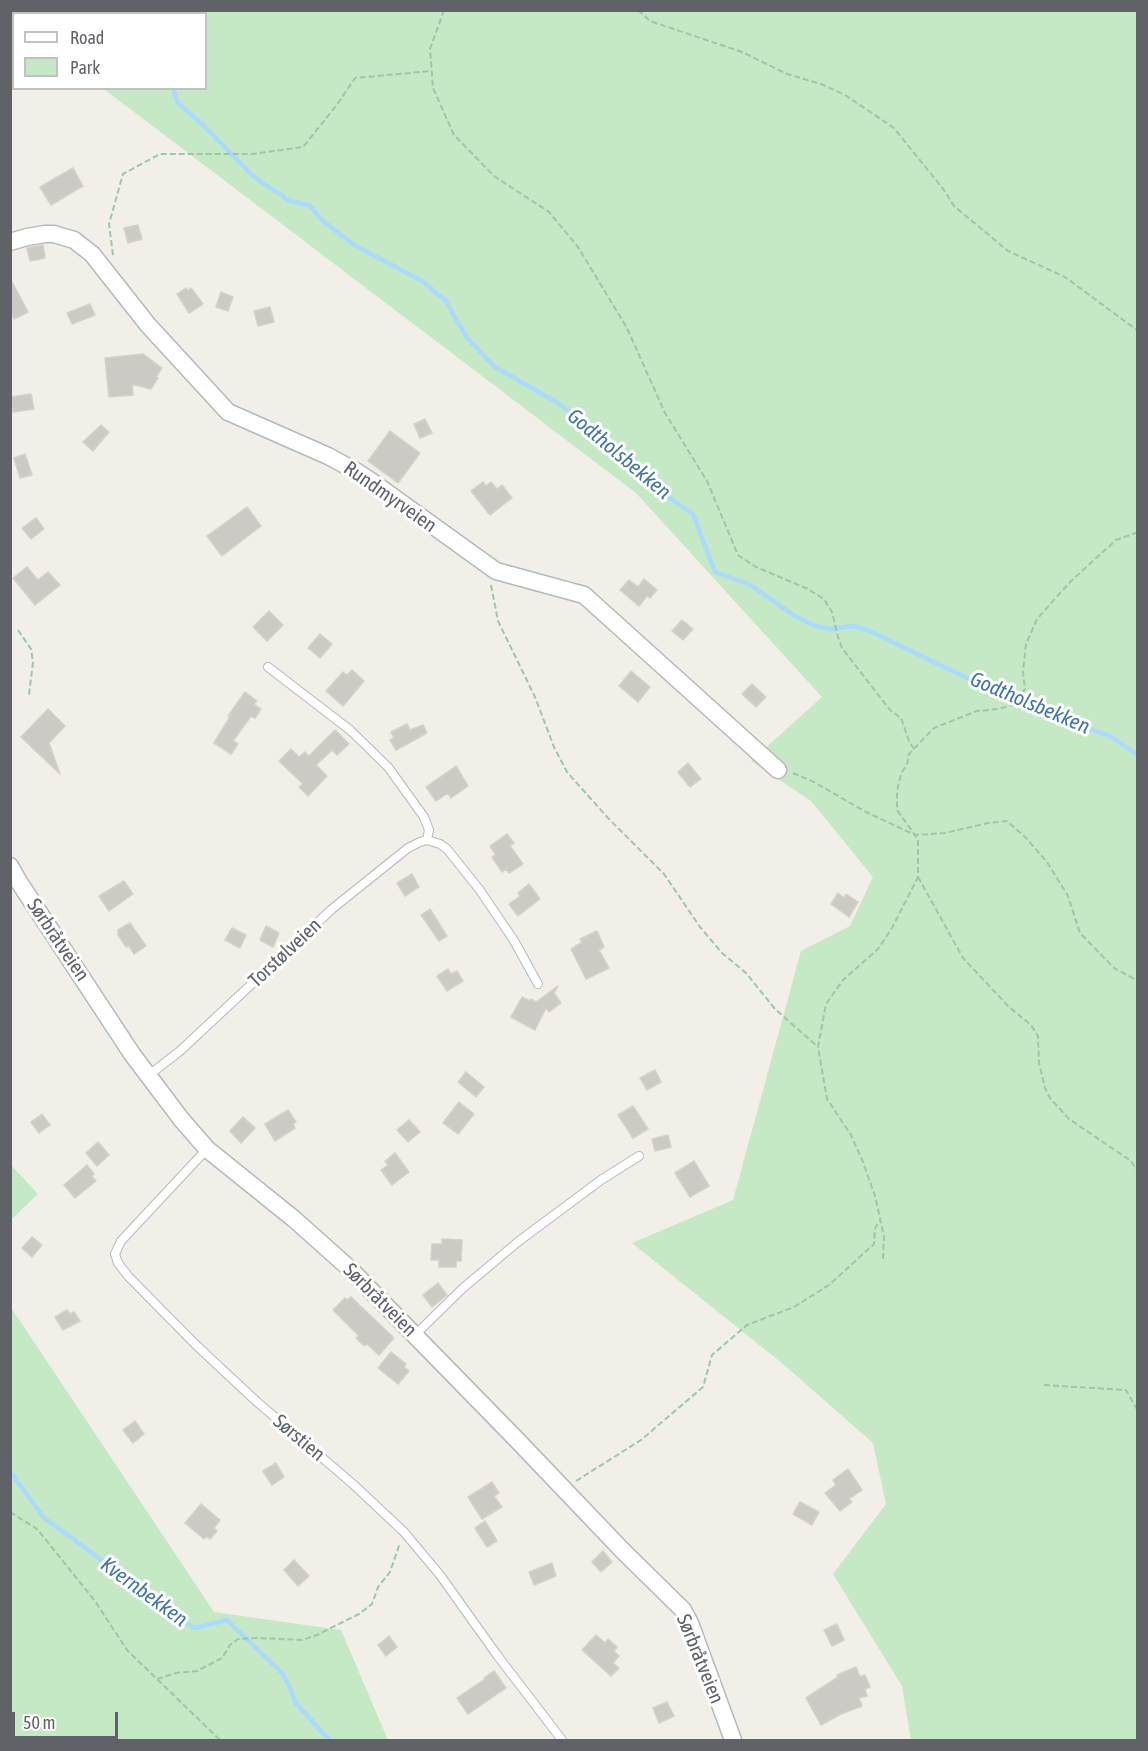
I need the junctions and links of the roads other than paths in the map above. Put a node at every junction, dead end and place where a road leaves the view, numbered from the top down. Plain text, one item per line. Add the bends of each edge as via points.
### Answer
1 (10, 242) edge
2 (268, 667) dead end
3 (778, 770) road end
4 (427, 840) junction
5 (10, 866) edge
6 (537, 984) dead end
7 (149, 1076) junction
8 (207, 1149) junction
9 (639, 1156) dead end
10 (415, 1335) junction
11 (562, 1740) edge
12 (733, 1740) edge

1 - 3 street, Rundmyrveien via 54,234 74,240 92,254 155,333 228,412 354,470 496,571 584,595
2 - 4 lane via 350,729 388,767 424,817 429,830
4 - 6 lane via 447,849 479,889
4 - 7 lane, Torstølveien via 408,848 332,909
5 - 7 street, Sørbråtveien
7 - 8 street, Sørbråtveien
8 - 10 street, Sørbråtveien via 323,1243
8 - 11 lane, Sørstien via 120,1241 115,1254 118,1263 256,1401 404,1532
9 - 10 lane via 519,1241
10 - 12 street, Sørbråtveien via 683,1610

